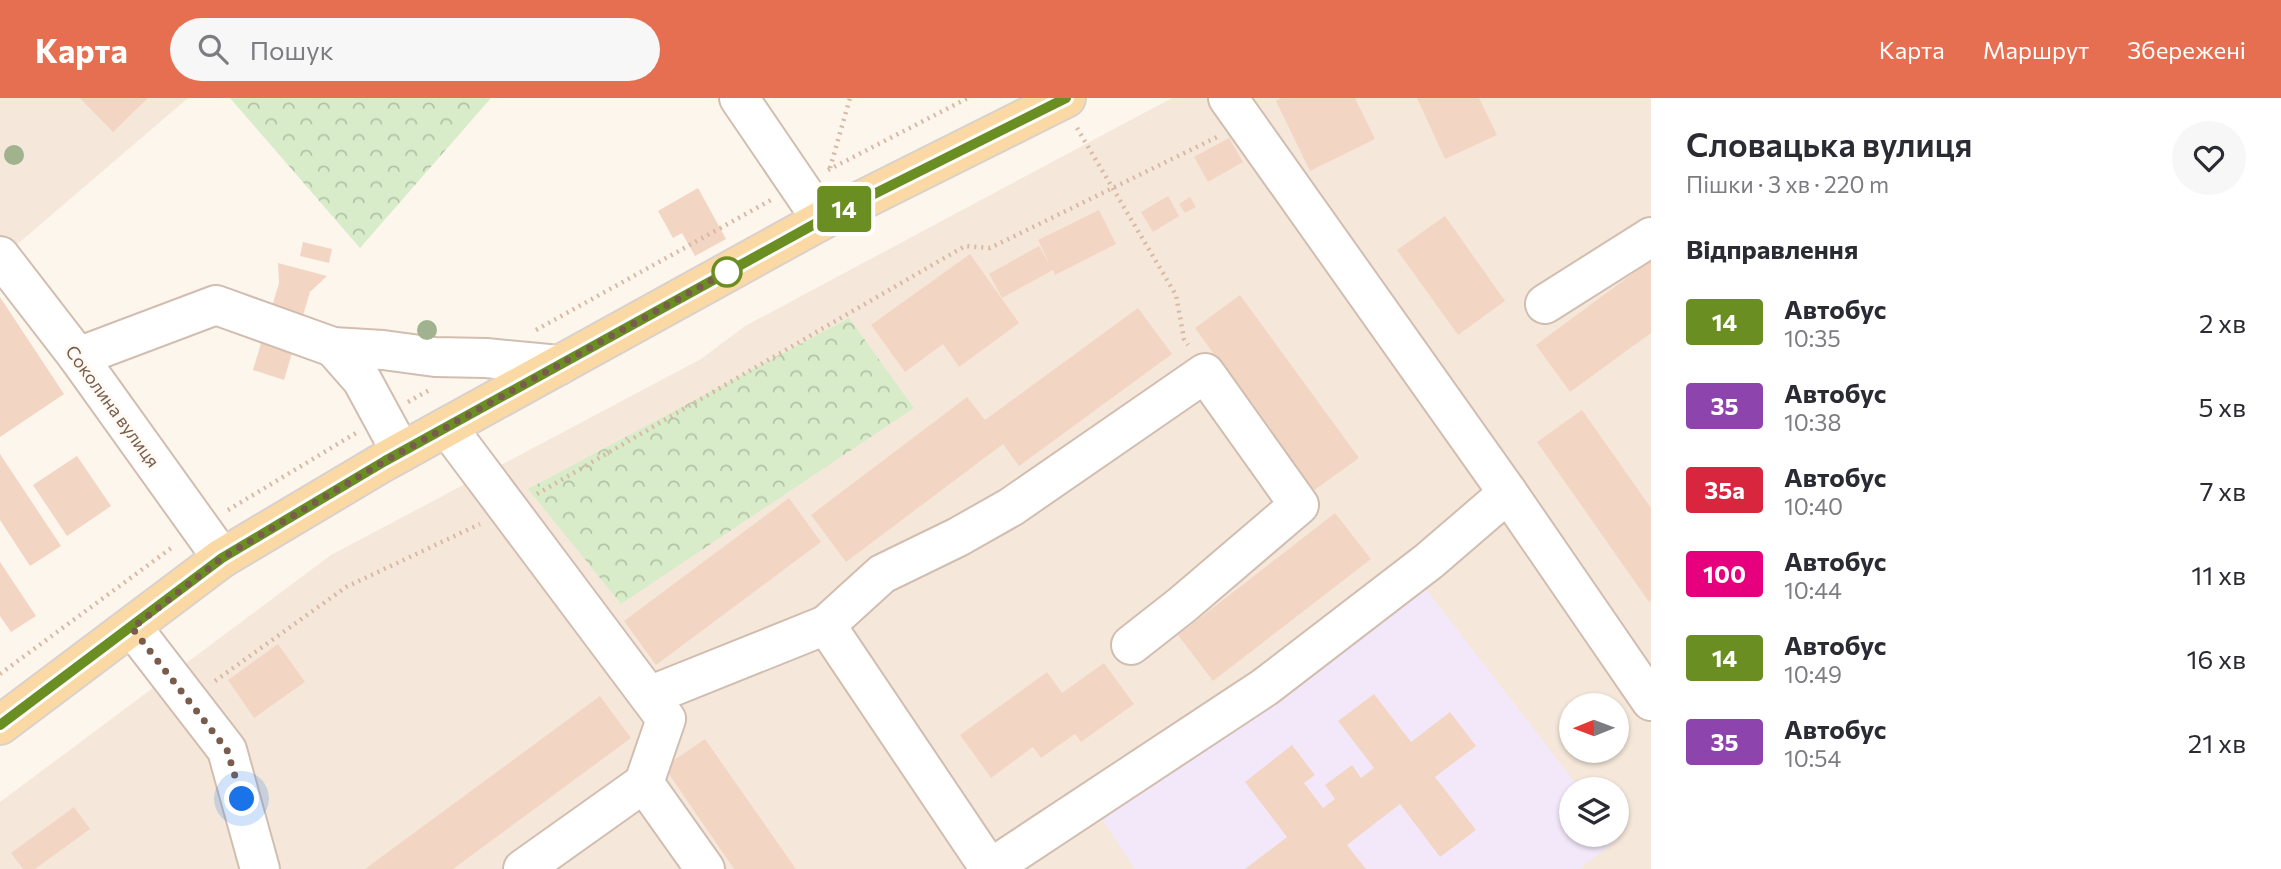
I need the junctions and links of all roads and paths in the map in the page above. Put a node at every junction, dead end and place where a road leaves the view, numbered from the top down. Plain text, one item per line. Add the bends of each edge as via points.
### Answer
1 (739, 98) edge
2 (850, 98) edge
3 (1063, 99) edge
4 (1237, 110) edge
5 (830, 169) dead end
6 (1114, 189) junction
7 (822, 220) junction
8 (1651, 237) edge
9 (0, 256) edge
10 (1545, 304) dead end
11 (333, 347) junction
12 (78, 357) junction
13 (559, 365) junction
14 (1205, 373) junction
15 (447, 427) junction
16 (401, 452) junction
17 (1508, 493) junction
18 (509, 510) junction
19 (222, 558) junction
20 (826, 625) junction
21 (132, 628) junction
22 (1131, 645) dead end
23 (649, 696) junction
24 (188, 700) junction
25 (1651, 701) edge
26 (0, 725) edge
27 (644, 783) junction
28 (260, 869) edge
29 (523, 869) edge
30 (705, 869) edge
31 (991, 869) edge

1 - 7 street
2 - 5 path
3 - 6 path
3 - 7 main road
4 - 6 path
4 - 17 street
6 - 14 path via 1176,295 1184,339
6 - 18 path via 990,248 965,246
7 - 13 main road
8 - 10 street
9 - 12 street, Соколина вулиця
11 - 12 street via 216,305
11 - 13 street
11 - 16 street via 362,380
12 - 19 street, Соколина вулиця
13 - 15 main road
14 - 20 street via 1011,507 882,574
14 - 22 street via 1299,505
15 - 16 main road
15 - 18 street
16 - 19 main road
17 - 25 street
17 - 31 street via 1429,561 1265,687
18 - 23 street
18 - 24 path via 346,587
19 - 21 main road
20 - 23 street
20 - 31 street
21 - 24 street
21 - 26 main road
23 - 27 street via 666,719
24 - 28 street via 227,750
27 - 29 street
27 - 30 street

